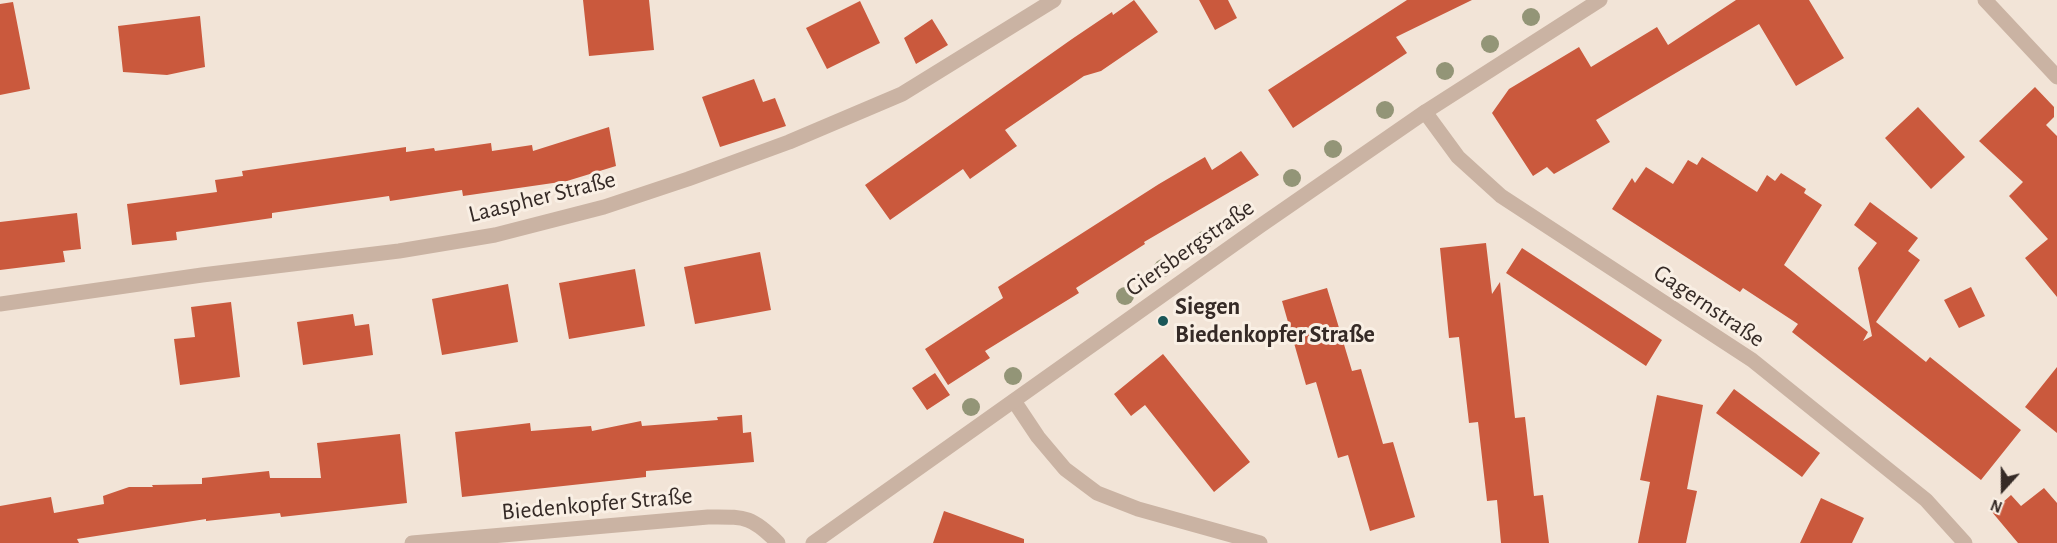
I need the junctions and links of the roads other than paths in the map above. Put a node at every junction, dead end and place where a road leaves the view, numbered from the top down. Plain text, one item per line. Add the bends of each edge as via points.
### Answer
1 (1054, 0) edge
2 (1600, 0) edge
3 (1985, 0) edge
4 (2057, 77) edge
5 (1425, 112) junction
6 (0, 304) edge
7 (1014, 401) junction
8 (412, 543) edge
9 (778, 543) edge
10 (813, 543) edge
11 (1260, 543) edge
12 (1965, 543) edge

1 - 6 street, Laaspher Straße via 902,94 789,142 604,207 495,235 399,251
2 - 5 street, Giersbergstraße
3 - 4 street
5 - 7 street, Giersbergstraße
5 - 12 street, Gagernstraße via 1458,157 1501,196 1752,360 1926,500
7 - 10 street, Giersbergstraße
7 - 11 street via 1065,469 1097,493 1138,509
8 - 9 street, Biedenkopfer Straße via 708,517 745,517

